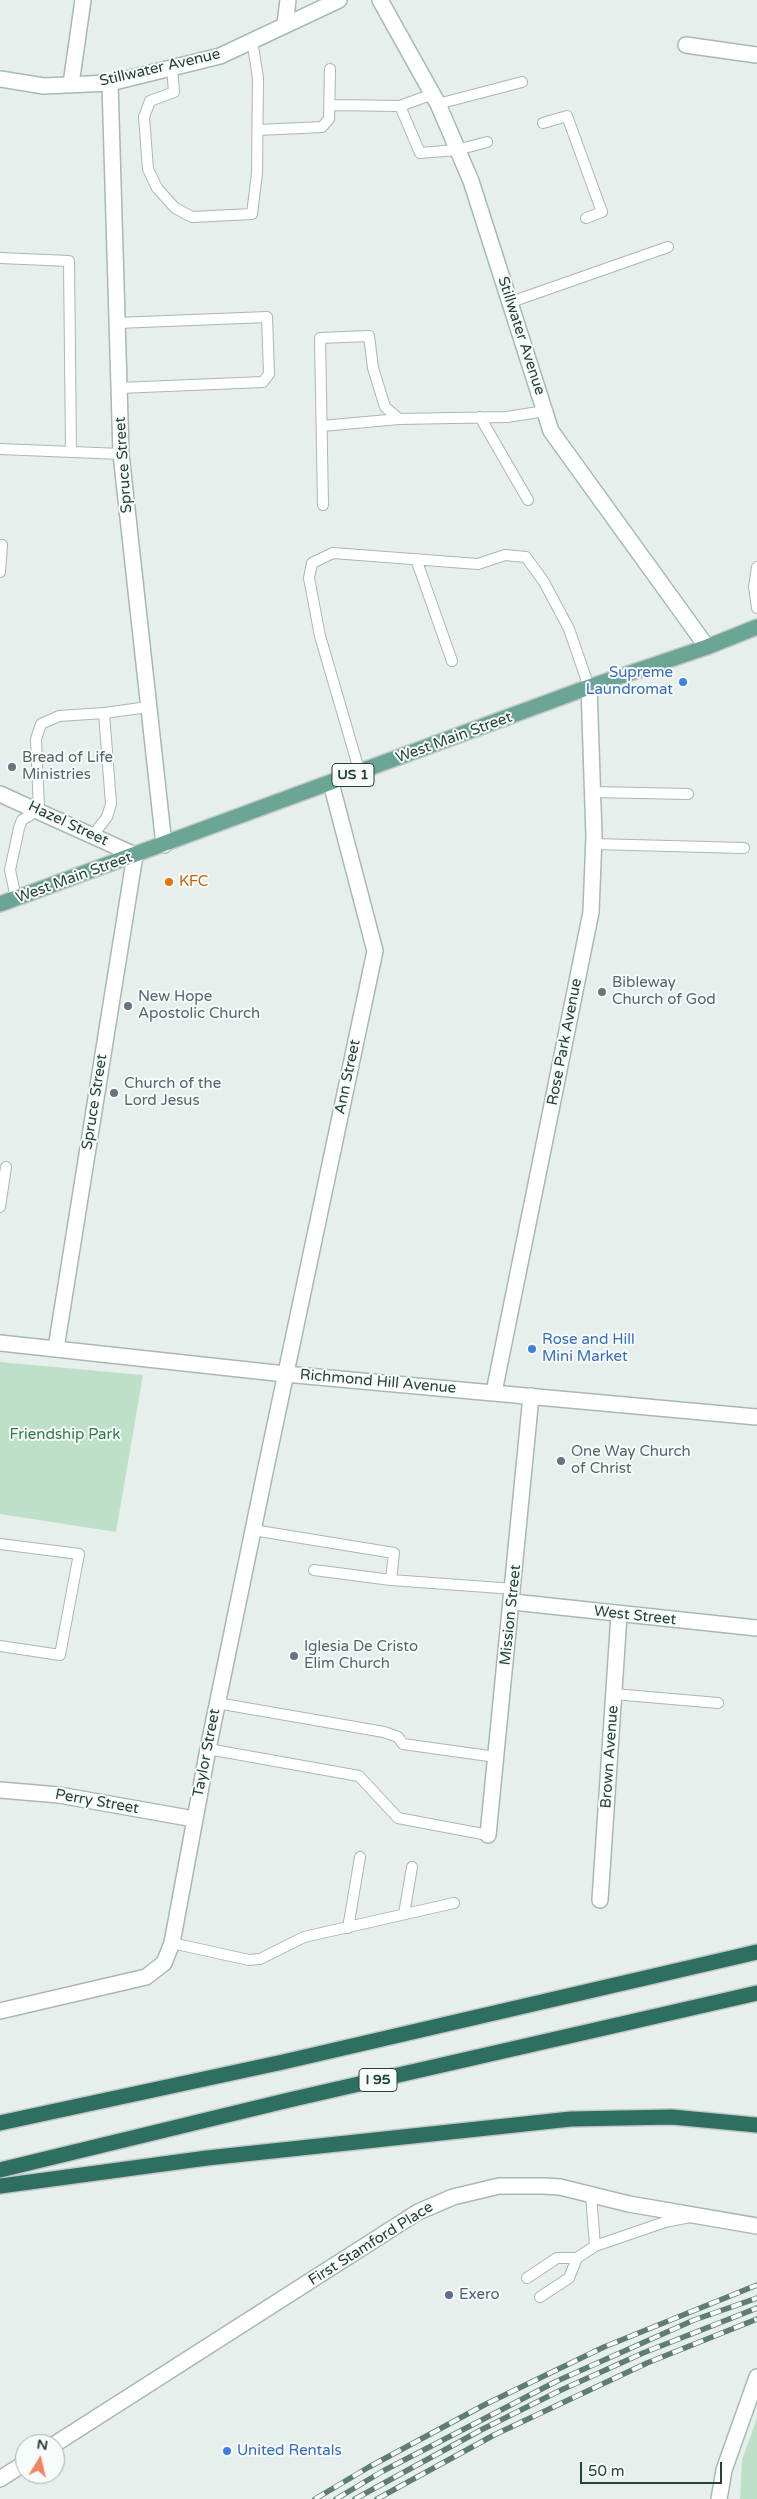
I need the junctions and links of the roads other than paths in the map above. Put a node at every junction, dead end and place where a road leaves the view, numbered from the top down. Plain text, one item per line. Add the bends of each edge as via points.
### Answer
1 (83, 0) edge
2 (288, 0) edge
3 (339, 0) edge
4 (380, 0) edge
5 (284, 24) junction
6 (252, 40) junction
7 (686, 45) dead end
8 (757, 55) edge
9 (172, 68) junction
10 (330, 69) dead end
11 (0, 79) edge
12 (522, 82) dead end
13 (110, 83) junction
14 (71, 84) junction
15 (435, 99) junction
16 (331, 105) junction
17 (400, 106) junction
18 (543, 123) dead end
19 (258, 130) junction
20 (487, 142) dead end
21 (457, 150) junction
22 (586, 218) dead end
23 (668, 247) dead end
24 (0, 258) edge
25 (511, 302) junction
26 (117, 323) junction
27 (119, 388) junction
28 (545, 411) junction
29 (480, 417) junction
30 (399, 419) junction
31 (322, 426) junction
32 (0, 449) edge
33 (72, 452) junction
34 (121, 454) junction
35 (528, 500) dead end
36 (323, 505) dead end
37 (2, 545) dead end
38 (416, 559) junction
39 (757, 567) edge
40 (0, 572) edge
41 (757, 608) edge
42 (757, 627) edge
43 (739, 634) junction
44 (757, 635) edge
45 (707, 648) junction
46 (452, 661) dead end
47 (589, 687) junction
48 (148, 707) junction
49 (104, 713) junction
50 (360, 772) junction
51 (331, 783) junction
52 (592, 792) junction
53 (0, 794) edge
54 (688, 794) dead end
55 (39, 810) junction
56 (93, 835) junction
57 (594, 844) junction
58 (164, 845) junction
59 (744, 848) dead end
60 (135, 855) junction
61 (16, 898) junction
62 (0, 904) edge
63 (6, 1167) dead end
64 (0, 1207) edge
65 (0, 1343) edge
66 (56, 1348) junction
67 (285, 1374) junction
68 (494, 1392) junction
69 (532, 1396) junction
70 (757, 1417) edge
71 (253, 1530) junction
72 (0, 1544) edge
73 (314, 1570) dead end
74 (392, 1580) junction
75 (513, 1596) junction
76 (619, 1615) junction
77 (757, 1628) edge
78 (0, 1646) edge
79 (614, 1694) junction
80 (218, 1703) junction
81 (718, 1703) dead end
82 (208, 1749) junction
83 (496, 1757) junction
84 (0, 1790) edge
85 (194, 1819) junction
86 (488, 1835) joint
87 (360, 1857) dead end
88 (412, 1867) dead end
89 (600, 1900) dead end
90 (454, 1902) dead end
91 (404, 1914) junction
92 (348, 1928) junction
93 (172, 1943) junction
94 (757, 1952) edge
95 (757, 1993) edge
96 (0, 2011) edge
97 (0, 2123) edge
98 (757, 2124) edge
99 (0, 2170) edge
100 (0, 2186) edge
101 (591, 2195) junction
102 (698, 2216) junction
103 (757, 2226) edge
104 (595, 2246) junction
105 (577, 2258) junction
106 (527, 2278) dead end
107 (540, 2297) dead end
108 (757, 2377) edge
109 (65, 2438) edge
110 (15, 2469) edge
111 (0, 2479) edge
112 (720, 2499) edge

1 - 14 street
2 - 5 street
3 - 5 street, Stillwater Avenue
4 - 15 street, Stillwater Avenue
5 - 6 street, Stillwater Avenue
6 - 9 street, Stillwater Avenue via 220,56
6 - 19 lane via 258,78
7 - 8 street
9 - 13 street, Stillwater Avenue
9 - 19 lane via 174,92 150,101 144,117 148,169 158,188 175,208 192,217 252,214
10 - 16 lane
11 - 14 street, Stillwater Avenue via 44,86
12 - 15 lane
13 - 14 street, Stillwater Avenue
13 - 26 street, Spruce Street
15 - 17 lane
15 - 21 street, Stillwater Avenue
16 - 17 lane
16 - 19 lane via 329,119 322,127
17 - 21 lane via 420,153
18 - 22 lane via 568,116 602,212
20 - 21 lane
21 - 25 street, Stillwater Avenue
23 - 25 lane
24 - 33 lane via 69,261
25 - 28 street, Stillwater Avenue
26 - 27 street, Spruce Street
26 - 27 lane via 267,317 269,374 263,382
27 - 34 street, Spruce Street
28 - 29 lane
28 - 45 street, Stillwater Avenue via 551,431
29 - 30 lane
29 - 35 lane
30 - 31 lane
30 - 31 lane via 385,407 373,368 369,336 320,338
31 - 36 lane
32 - 33 lane
33 - 34 lane
34 - 48 street, Spruce Street
37 - 40 lane
38 - 46 lane
38 - 47 lane via 478,564 504,555 526,557 544,582 569,629
38 - 50 lane via 333,553 312,563 309,578 320,636
39 - 41 lane via 754,587
42 - 43 main road, West Main Street / US 1
43 - 44 main road, West Main Street / US 1
43 - 45 main road, West Main Street / US 1
45 - 47 main road, West Main Street / US 1
47 - 50 main road, West Main Street / US 1
47 - 52 street, Rose Park Avenue
48 - 49 lane
48 - 58 street, Spruce Street
49 - 55 lane via 59,716 41,724 36,740
49 - 56 lane via 110,804 107,817
50 - 51 main road, West Main Street / US 1
51 - 58 main road, West Main Street / US 1
51 - 67 street, Ann Street via 375,951
52 - 54 lane
52 - 57 street, Rose Park Avenue
53 - 55 street, Hazel Street
55 - 56 street, Hazel Street
55 - 61 lane via 22,820 19,828 10,870
56 - 60 street, Hazel Street
57 - 59 lane
57 - 68 street, Rose Park Avenue via 591,912
58 - 60 main road, West Main Street / US 1
60 - 61 main road, West Main Street / US 1
60 - 66 street, Spruce Street
61 - 62 main road, West Main Street / US 1
63 - 64 lane
65 - 66 street, Richmond Hill Avenue
66 - 67 street, Richmond Hill Avenue
67 - 68 street, Richmond Hill Avenue
67 - 71 street, Taylor Street
68 - 69 street, Richmond Hill Avenue
69 - 70 street, Richmond Hill Avenue
69 - 75 street, Mission Street
71 - 74 lane via 394,1553
71 - 80 street, Taylor Street
72 - 78 lane via 79,1554 60,1655
73 - 74 lane
74 - 75 lane
75 - 76 street, West Street
75 - 83 street, Mission Street
76 - 77 street, West Street
76 - 79 street, Brown Avenue
79 - 81 lane
79 - 89 street, Brown Avenue
80 - 82 street, Taylor Street
80 - 83 lane via 384,1732 398,1737 402,1744
82 - 85 street, Taylor Street
82 - 86 lane via 359,1776 398,1818
83 - 86 street, Mission Street
84 - 85 street, Perry Street via 59,1794
85 - 93 street, Taylor Street
87 - 92 lane
88 - 91 lane
90 - 91 lane
91 - 92 lane
92 - 93 lane via 304,1937 255,1960
93 - 96 street, Taylor Street via 164,1963 146,1977
94 - 97 highway via 283,2062
95 - 99 highway, I 95
98 - 100 highway via 672,2117 571,2119 217,2157
101 - 102 street, First Stamford Place
101 - 104 lane
101 - 109 street, First Stamford Place via 560,2187 509,2186 478,2190 436,2203
102 - 103 street, First Stamford Place
102 - 104 lane via 665,2222
104 - 105 lane
105 - 106 lane via 557,2258
105 - 107 lane via 569,2278
108 - 112 street via 724,2470
110 - 111 street

